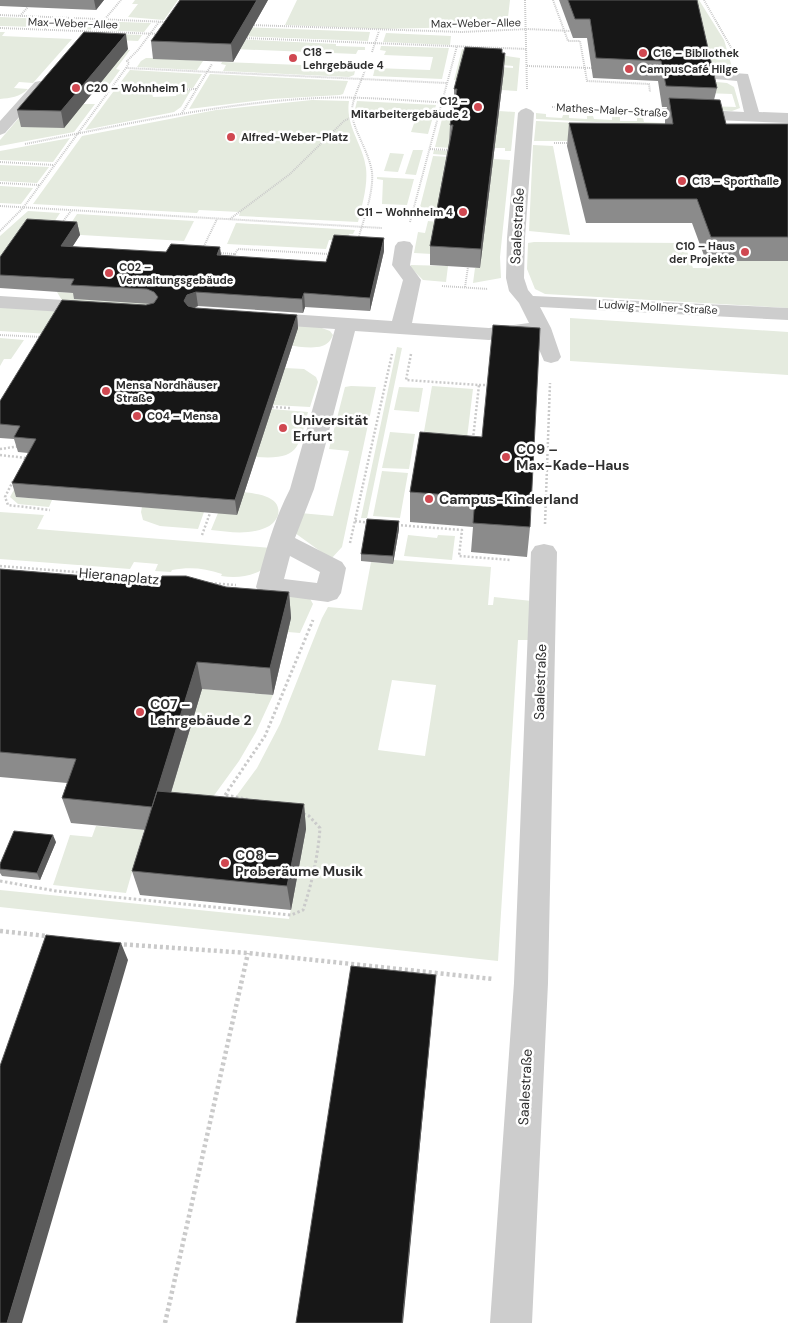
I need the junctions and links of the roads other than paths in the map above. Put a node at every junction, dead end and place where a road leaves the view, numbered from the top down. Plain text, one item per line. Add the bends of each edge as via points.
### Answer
1 (720, 76) dead end
2 (40, 84) edge
3 (526, 110) road end
4 (658, 112) road end
5 (753, 117) junction
6 (788, 118) edge
7 (0, 130) edge
8 (406, 238) road end
9 (524, 297) junction
10 (0, 302) edge
11 (109, 308) edge
12 (788, 314) edge
13 (238, 316) edge
14 (346, 323) junction
15 (399, 327) junction
16 (541, 328) junction
17 (551, 357) road end
18 (281, 541) junction
19 (544, 552) road end
20 (511, 1323) edge

1 - 5 street via 741,73
2 - 7 street
3 - 9 street, Saalestraße via 514,266
4 - 5 street, Mathes-Maler-Straße
5 - 6 street, Mathes-Maler-Straße
8 - 15 street via 401,265 412,280
9 - 12 street, Ludwig-Mollner-Straße via 544,301
9 - 16 street, Saalestraße
10 - 11 street
13 - 14 street
14 - 15 street
14 - 18 street via 302,489 292,507
15 - 16 street via 489,334
16 - 17 street, Saalestraße
18 - 18 street via 334,568 328,593 269,588
19 - 20 street, Saalestraße via 531,983

